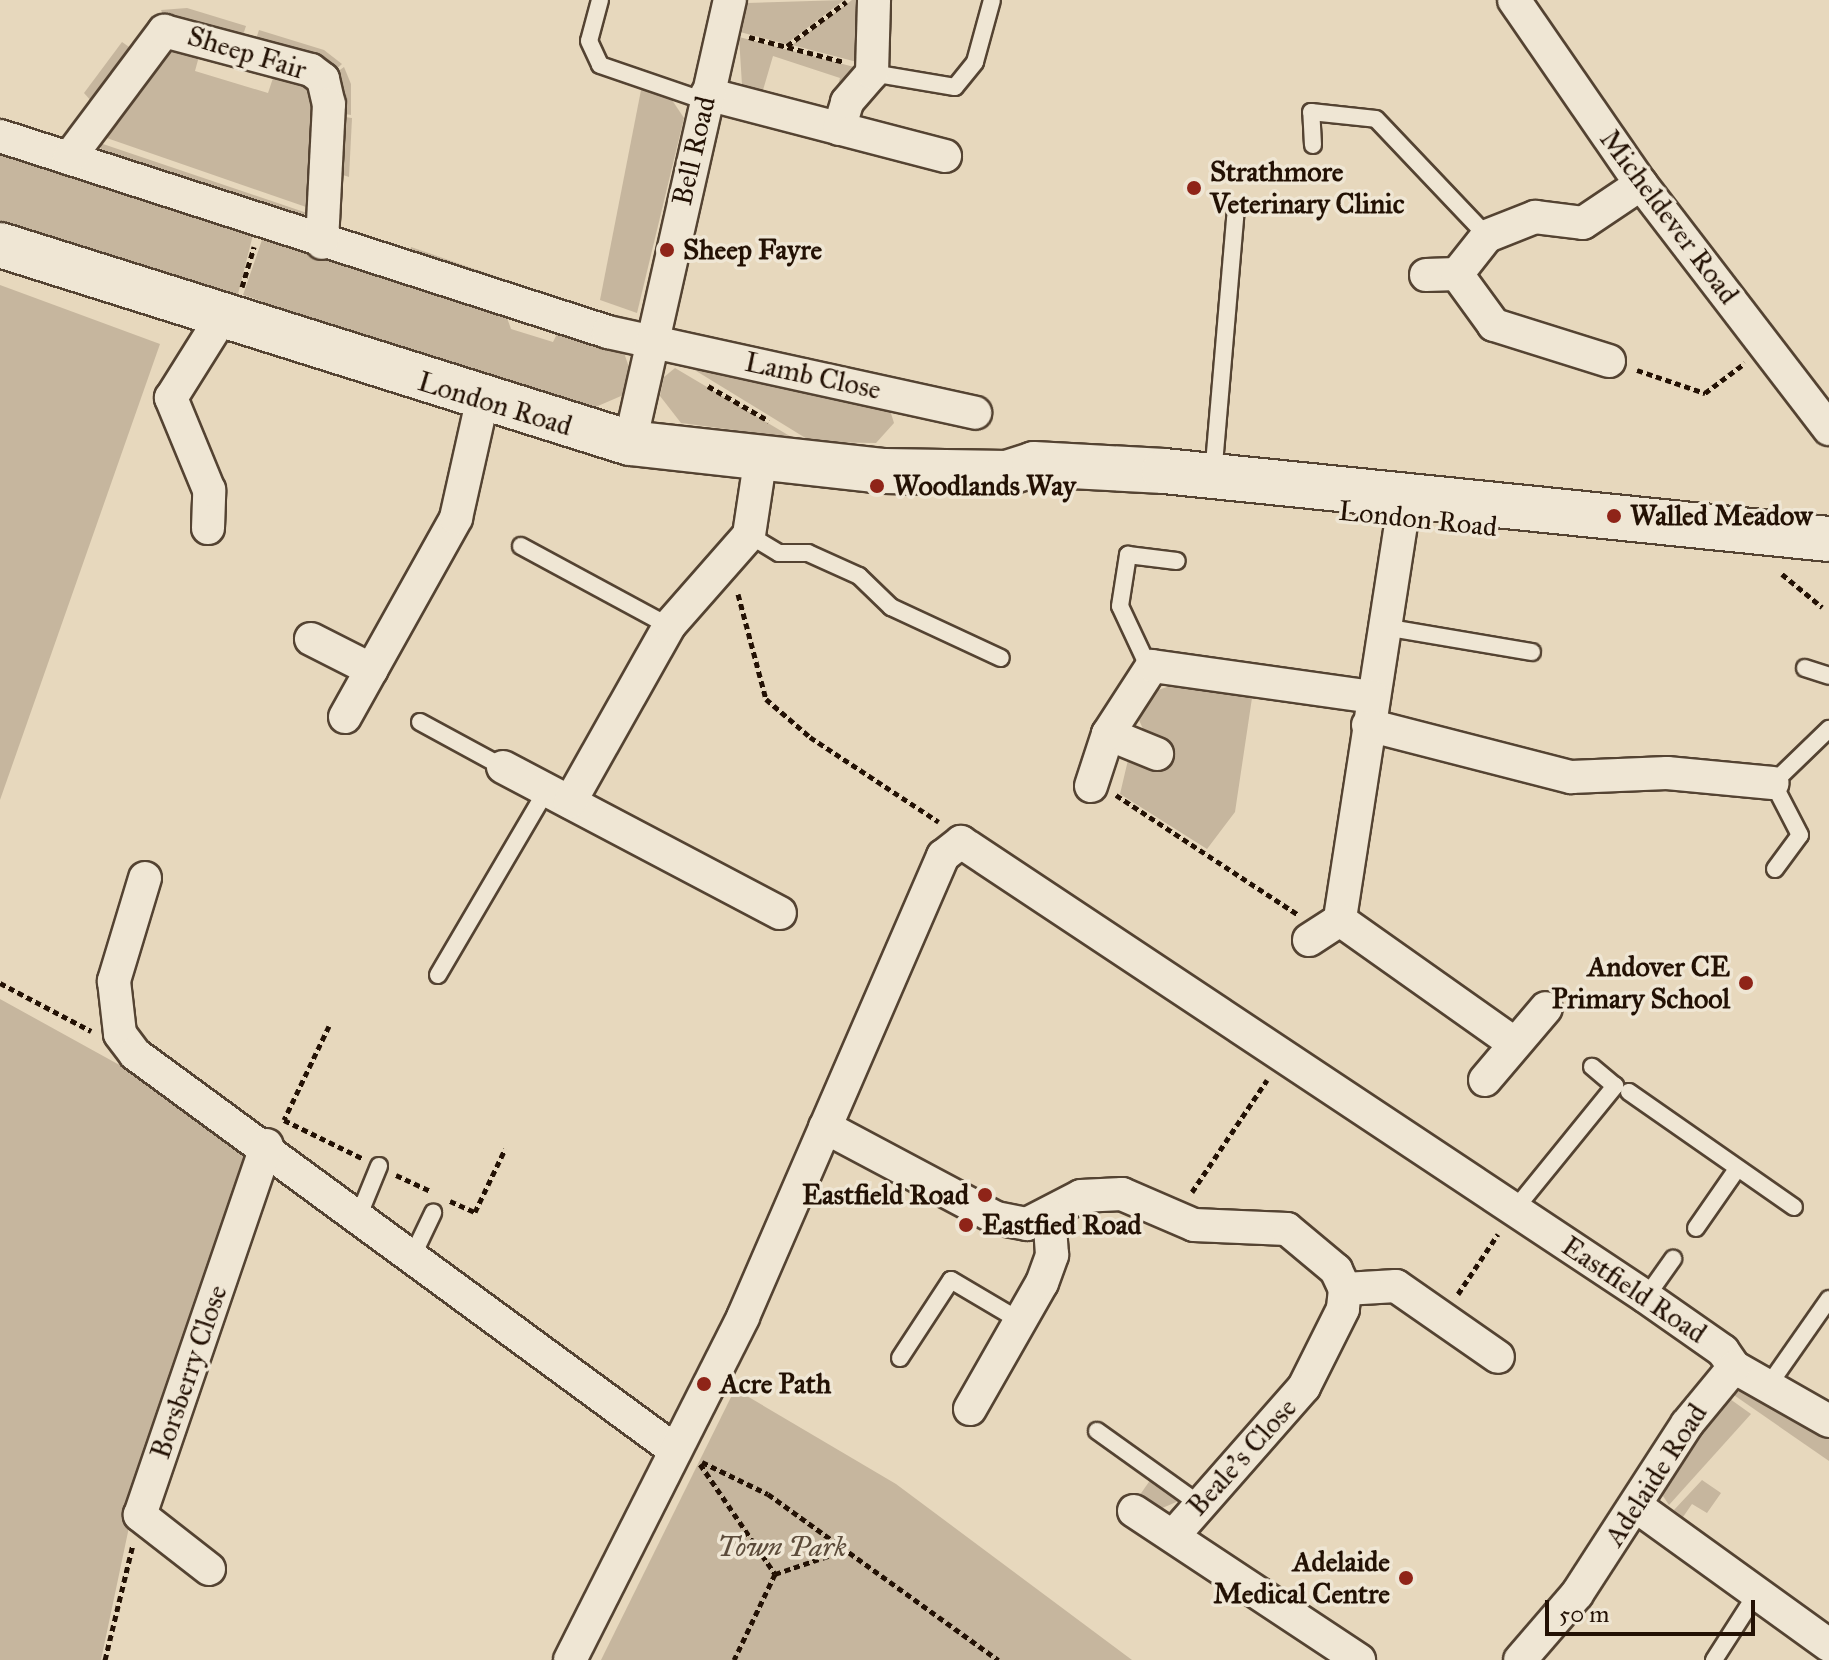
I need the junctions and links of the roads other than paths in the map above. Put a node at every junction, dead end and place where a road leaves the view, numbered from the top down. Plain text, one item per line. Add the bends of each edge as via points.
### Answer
1 (600, 0) edge
2 (874, 0) edge
3 (992, 0) edge
4 (1514, 0) edge
5 (726, 15) edge
6 (872, 71) junction
7 (706, 98) junction
8 (839, 129) junction
9 (0, 136) edge
10 (1313, 145) dead end
11 (945, 156) dead end
12 (69, 158) junction
13 (1641, 184) junction
14 (1235, 217) dead end
15 (1487, 236) junction
16 (322, 243) junction
17 (0, 245) edge
18 (228, 317) junction
19 (650, 340) junction
20 (1609, 361) road end
21 (482, 402) junction
22 (975, 413) dead end
23 (1829, 429) edge
24 (630, 443) junction
25 (771, 446) junction
26 (1212, 486) junction
27 (1403, 504) junction
28 (208, 528) dead end
29 (749, 535) junction
30 (1829, 539) edge
31 (521, 546) dead end
32 (1177, 561) dead end
33 (1826, 586) edge
34 (669, 626) junction
35 (1384, 627) junction
36 (311, 639) dead end
37 (1532, 652) dead end
38 (1001, 658) dead end
39 (1149, 668) junction
40 (1805, 668) dead end
41 (372, 670) junction
42 (1829, 676) edge
43 (1371, 711) junction
44 (345, 717) dead end
45 (420, 722) dead end
46 (1829, 729) edge
47 (1108, 734) junction
48 (1157, 754) dead end
49 (503, 767) joint
50 (1092, 783) road end
51 (1773, 783) junction
52 (558, 796) junction
53 (1775, 869) dead end
54 (145, 878) dead end
55 (780, 913) dead end
56 (438, 975) dead end
57 (1546, 1008) dead end
58 (1515, 1044) junction
59 (1592, 1067) dead end
60 (1485, 1080) dead end
61 (1629, 1092) dead end
62 (825, 1127) junction
63 (267, 1145) junction
64 (379, 1166) dead end
65 (1737, 1169) junction
66 (1794, 1207) dead end
67 (433, 1213) dead end
68 (359, 1215) junction
69 (1049, 1216) junction
70 (1506, 1222) junction
71 (1696, 1228) dead end
72 (413, 1255) junction
73 (1673, 1259) dead end
74 (1345, 1289) junction
75 (1646, 1297) junction
76 (1829, 1299) edge
77 (1022, 1322) junction
78 (1498, 1357) dead end
79 (900, 1358) dead end
80 (1734, 1367) junction
81 (1768, 1386) junction
82 (970, 1409) dead end
83 (1829, 1421) edge
84 (1097, 1431) dead end
85 (672, 1448) junction
86 (1198, 1503) junction
87 (1636, 1506) junction
88 (1134, 1511) dead end
89 (1173, 1536) junction
90 (209, 1569) dead end
91 (1757, 1593) junction
92 (1829, 1645) edge
93 (570, 1660) edge
94 (1359, 1660) edge
95 (1520, 1660) edge
96 (1714, 1660) edge

1 - 7 lane via 589,41 600,65
2 - 6 street
3 - 6 lane via 975,62 955,87
4 - 13 street, Micheldever Road
5 - 7 street, Bell Road
6 - 8 street via 847,102
7 - 8 street
7 - 19 street, Bell Road
8 - 11 street
9 - 12 street
10 - 15 lane via 1311,112 1376,119
12 - 16 street
12 - 16 street, Sheep Fair via 164,31 311,70 323,79 329,104
13 - 15 street via 1583,223 1535,217
13 - 23 street, Micheldever Road
14 - 26 lane
15 - 20 street via 1442,275 1494,325
16 - 19 street
17 - 18 street, London Road
18 - 21 street, London Road
18 - 28 street via 171,398 209,490
19 - 22 street, Lamb Close
19 - 24 street, Bell Road
21 - 24 street, London Road
21 - 41 street via 456,518
24 - 25 street, London Road
25 - 26 street, London Road via 1007,473 1034,464
25 - 29 street
26 - 27 street, London Road
27 - 30 street, London Road
27 - 33 street, London Road
27 - 35 street
29 - 34 street via 731,563
29 - 38 lane via 779,553 808,553 859,576 891,607
31 - 34 lane
32 - 39 lane via 1128,555 1120,606
34 - 52 street
35 - 37 lane
35 - 43 street
36 - 41 street
39 - 43 street
39 - 47 street
40 - 42 lane
41 - 44 street
43 - 51 street via 1571,777 1667,773
43 - 58 street via 1323,930
45 - 49 lane
46 - 51 lane
47 - 48 street
47 - 50 street
49 - 52 street
51 - 53 lane via 1800,835
52 - 55 street
52 - 56 lane
54 - 63 street via 114,981 120,1034 135,1054
57 - 58 street
58 - 60 street
59 - 70 lane via 1615,1086
61 - 65 lane
62 - 69 street via 996,1218 1027,1224
62 - 70 street, Eastfield Road via 943,856 961,842 1285,1053
62 - 85 street via 743,1317
63 - 68 street
63 - 90 street, Borsberry Close via 140,1515
64 - 68 lane
65 - 66 lane
65 - 71 lane
67 - 72 lane
68 - 72 street
69 - 74 street via 1081,1196 1104,1193 1194,1225 1287,1229 1336,1270
69 - 77 street via 1052,1255
70 - 75 street, Eastfield Road
72 - 85 street
73 - 75 lane
74 - 78 street via 1396,1286
74 - 86 street, Beale's Close via 1334,1332 1304,1387
75 - 80 street, Eastfield Road via 1723,1351
76 - 81 lane
77 - 79 lane via 951,1280
77 - 82 street
80 - 81 street, Eastfield Road
80 - 87 street, Adelaide Road
81 - 83 street, Eastfield Road
84 - 86 lane
85 - 93 street
86 - 89 street, Beale's Close
87 - 91 street
87 - 95 street, Adelaide Road
88 - 89 street, Beale's Close
89 - 94 street, Beale's Close
91 - 92 street
91 - 96 lane

